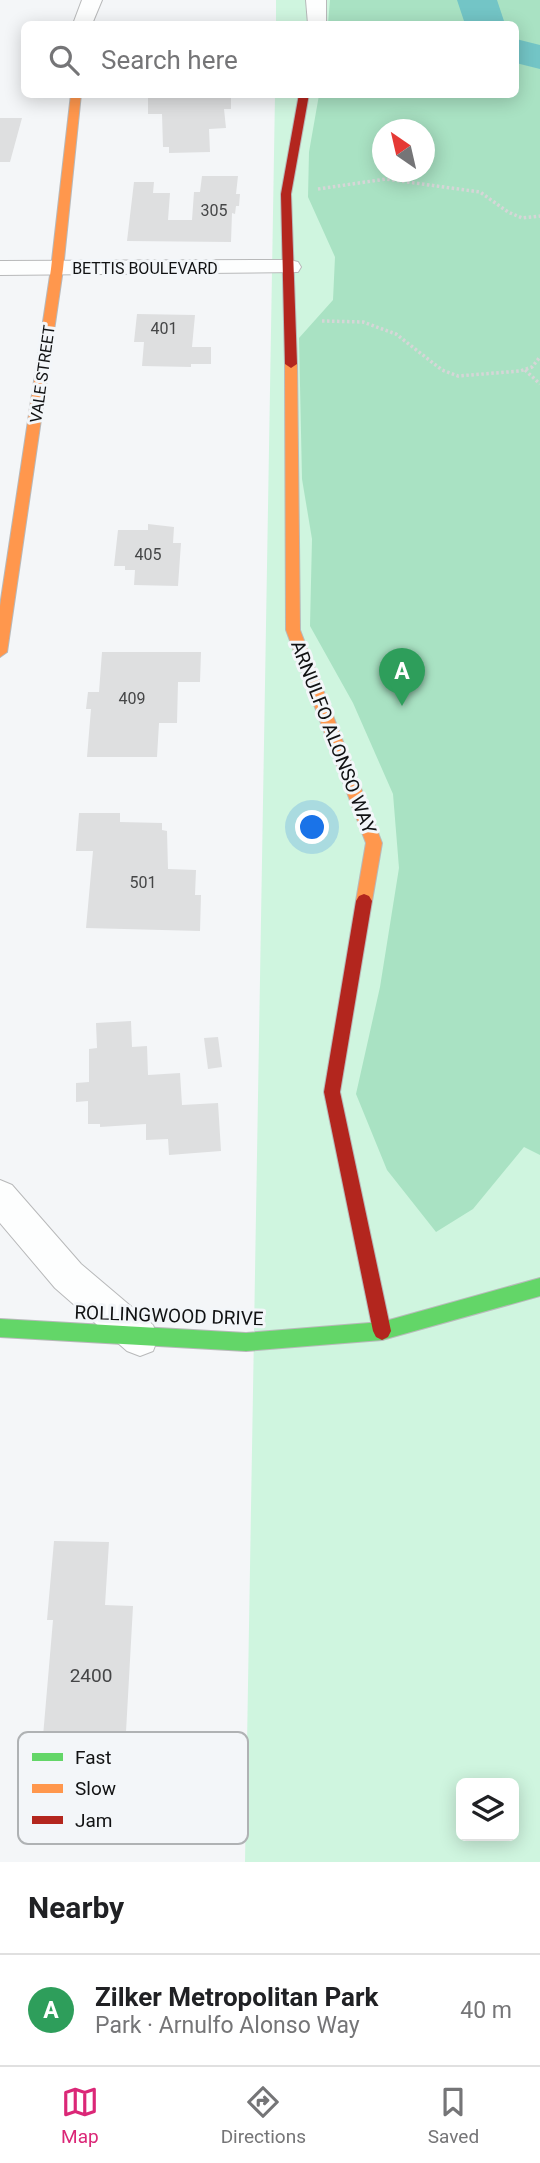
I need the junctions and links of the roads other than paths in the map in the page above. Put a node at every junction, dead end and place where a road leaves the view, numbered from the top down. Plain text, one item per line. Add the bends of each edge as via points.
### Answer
1 (92, 0) edge
2 (316, 0) edge
3 (84, 21) edge
4 (317, 21) edge
5 (76, 98) edge
6 (303, 98) edge
7 (290, 267) junction
8 (0, 268) edge
9 (57, 269) junction
10 (0, 652) edge
11 (0, 1197) edge
12 (540, 1287) edge
13 (0, 1328) edge
14 (382, 1331) junction
15 (140, 1338) junction

1 - 3 street
2 - 4 street
5 - 9 street, VALE STREET
6 - 7 street, ARNULFO ALONSO WAY via 286,194
7 - 9 street, BETTIS BOULEVARD
7 - 14 street, ARNULFO ALONSO WAY via 293,630 374,843 332,1092
8 - 9 street, BETTIS BOULEVARD
9 - 10 street, VALE STREET
11 - 15 street via 68,1276
12 - 14 street, ROLLINGWOOD DRIVE
13 - 15 street, ROLLINGWOOD DRIVE
14 - 15 street, ROLLINGWOOD DRIVE via 246,1342

